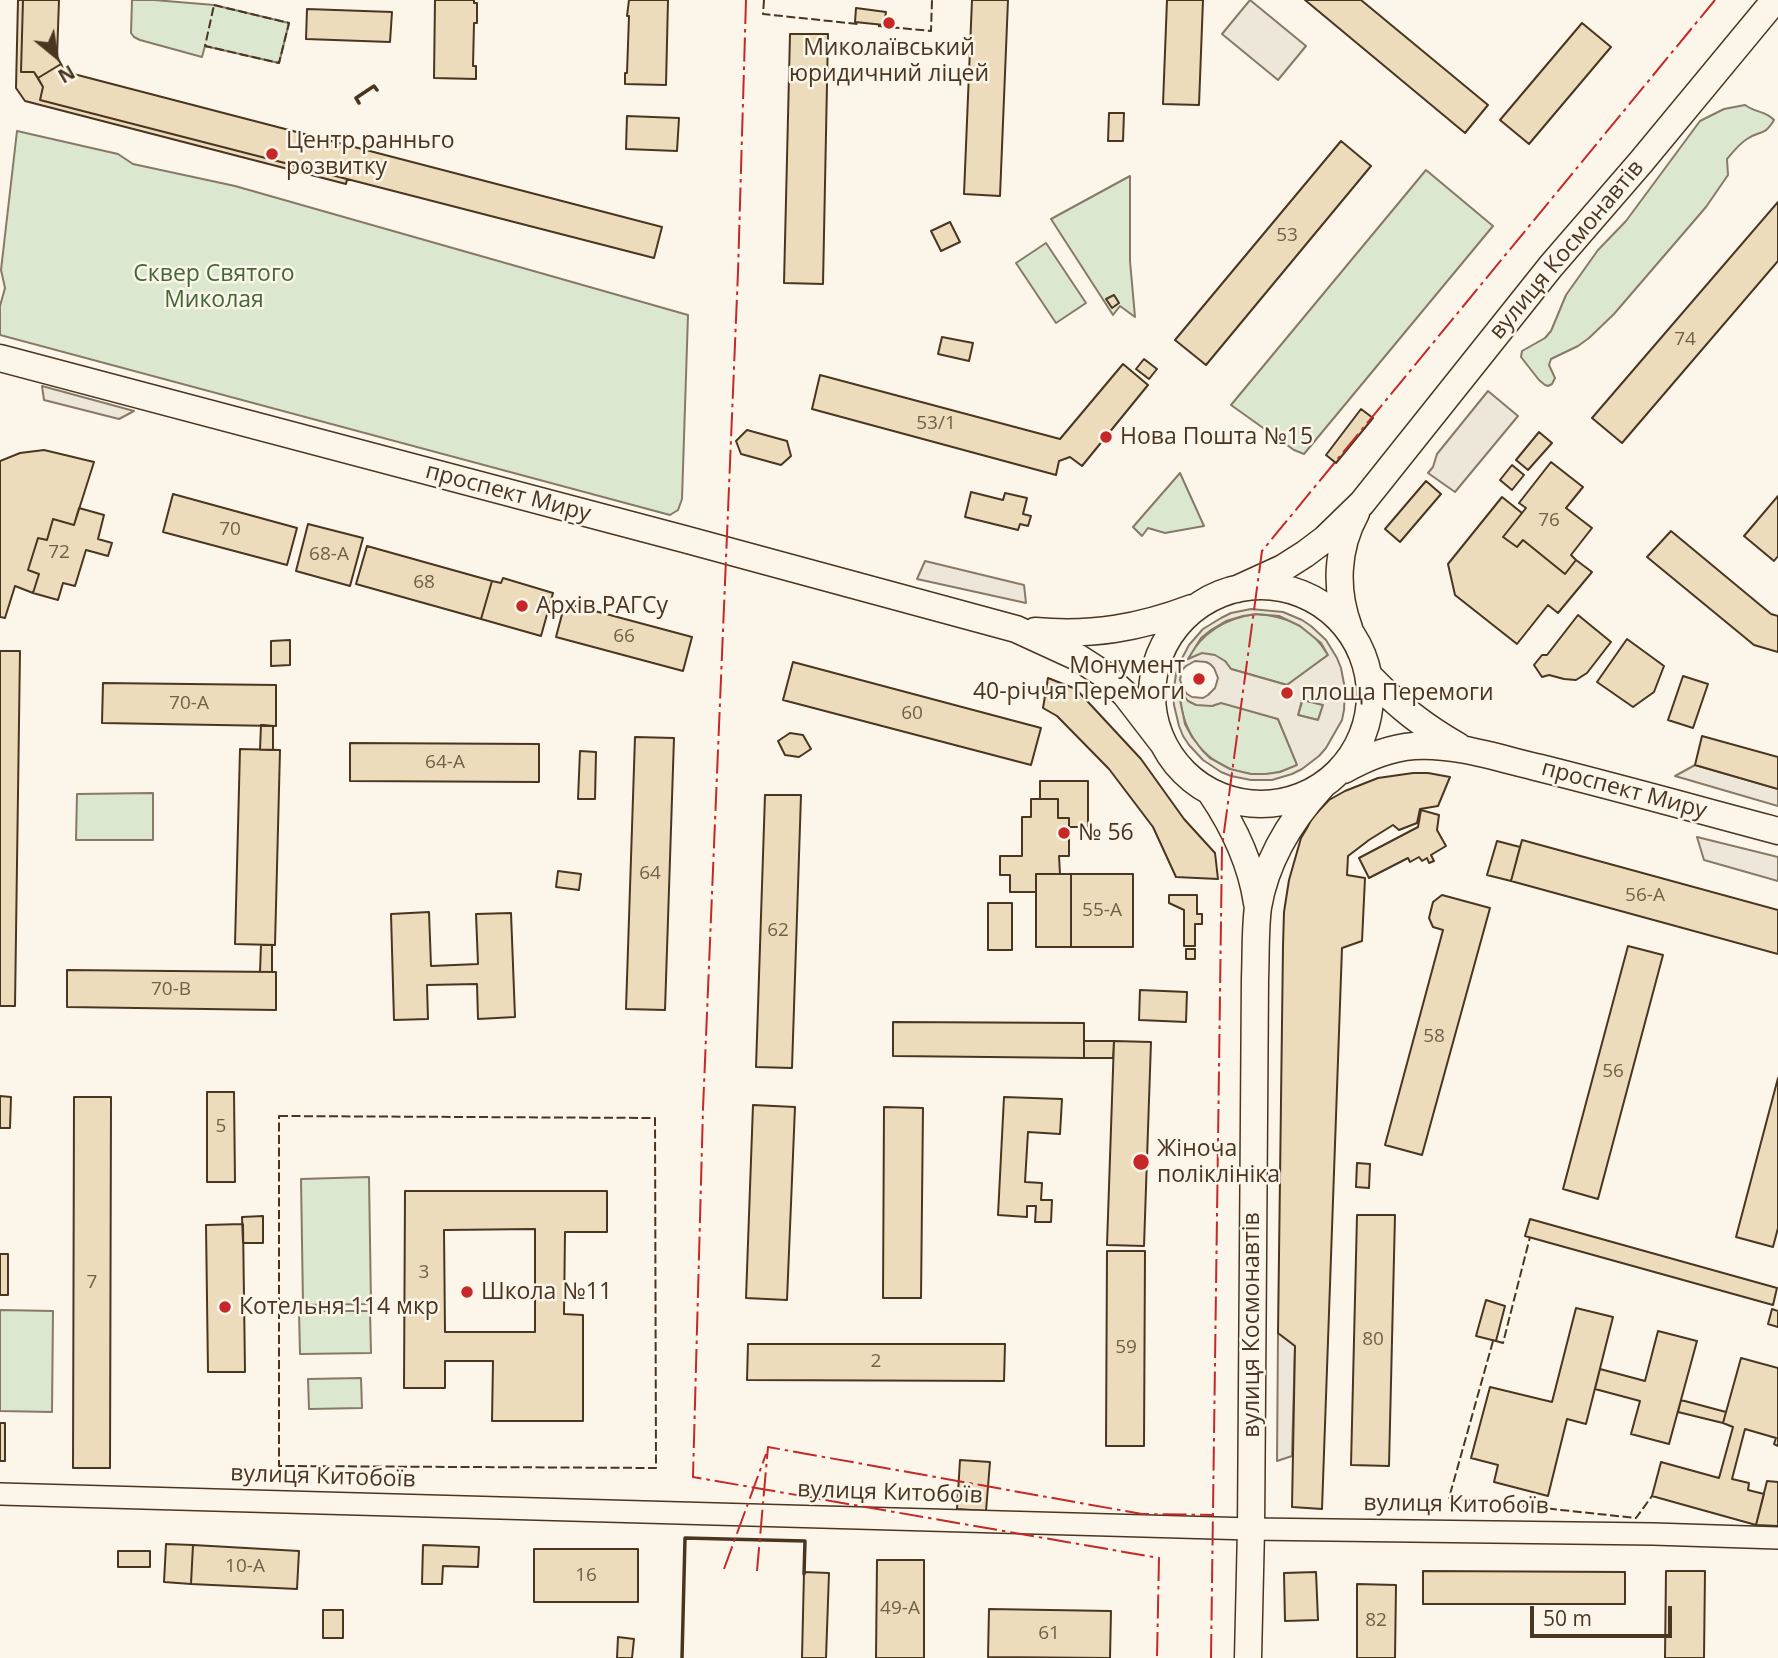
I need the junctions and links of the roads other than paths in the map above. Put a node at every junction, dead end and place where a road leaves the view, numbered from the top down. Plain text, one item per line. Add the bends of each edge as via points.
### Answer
1 (1775, 0) edge
2 (0, 358) edge
3 (1362, 503) junction
4 (1237, 589) junction
5 (1199, 605) junction
6 (1016, 629) junction
7 (1350, 631) junction
8 (1370, 677) junction
9 (1162, 742) junction
10 (1469, 751) junction
11 (1329, 780) junction
12 (1211, 793) junction
13 (1778, 831) edge
14 (1258, 908) junction
15 (0, 1494) edge
16 (1251, 1529) junction
17 (1778, 1538) edge
18 (1248, 1658) edge

1 - 3 main road, вулиця Космонавтів via 1551,266
2 - 6 main road, проспект Миру
3 - 4 main road, вулиця Космонавтів via 1305,554
3 - 7 main road, вулиця Космонавтів via 1352,519 1340,565 1340,594
4 - 5 main road
4 - 7 main road via 1269,586 1300,593 1328,608
5 - 6 main road, проспект Миру via 1122,629 1081,633
5 - 9 main road via 1167,639 1155,667 1153,712
6 - 9 main road, проспект Миру via 1102,673 1125,694
7 - 8 main road
8 - 10 main road, проспект Миру via 1432,731
8 - 11 main road via 1371,704 1365,730 1354,754
9 - 12 main road via 1182,771
10 - 11 main road, проспект Миру via 1414,746 1387,751
10 - 13 main road, проспект Миру
11 - 12 main road via 1286,802 1261,805
11 - 14 main road, вулиця Космонавтів via 1287,829
12 - 14 main road, вулиця Космонавтів via 1247,858
14 - 16 main road, вулиця Космонавтів
15 - 16 street, вулиця Китобоїв
16 - 17 street, вулиця Китобоїв
16 - 18 main road, вулиця Космонавтів

